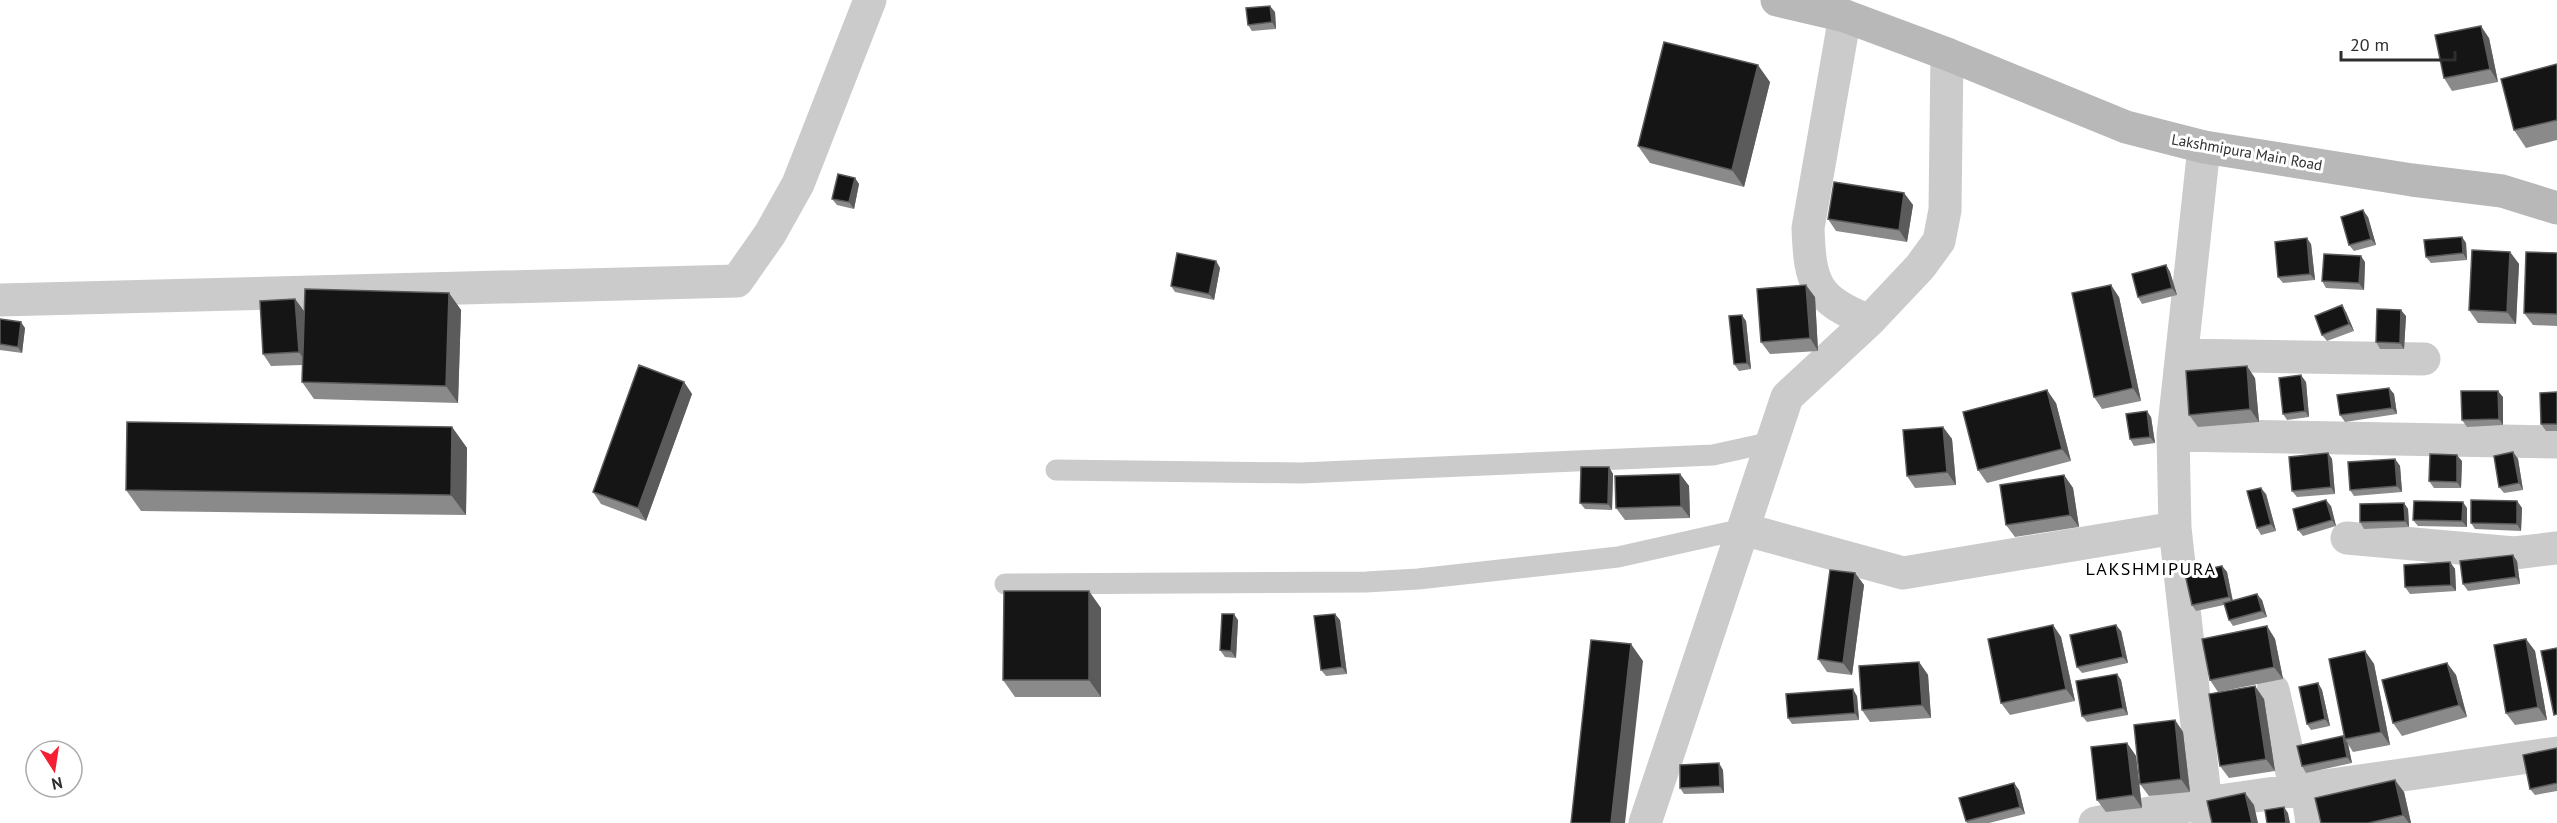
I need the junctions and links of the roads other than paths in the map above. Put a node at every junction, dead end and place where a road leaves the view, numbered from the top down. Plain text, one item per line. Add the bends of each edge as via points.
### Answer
1 (870, 0) edge
2 (1777, 0) edge
3 (1845, 16) junction
4 (1947, 54) junction
5 (2204, 147) junction
6 (2557, 208) edge
7 (0, 300) edge
8 (1869, 321) junction
9 (2182, 355) junction
10 (2424, 359) dead end
11 (2173, 435) junction
12 (1772, 441) junction
13 (2557, 442) edge
14 (1056, 470) dead end
15 (2175, 528) junction
16 (1743, 529) junction
17 (2347, 538) dead end
18 (2557, 548) edge
19 (1005, 584) dead end
20 (2273, 690) dead end
21 (2557, 753) edge
22 (2301, 789) junction
23 (2206, 813) edge
24 (1645, 823) edge
25 (2095, 823) edge
26 (2312, 823) edge

1 - 7 street via 798,184 737,281
2 - 3 main road, Lakshmipura Main Road
3 - 4 main road, Lakshmipura Main Road
3 - 8 street via 1808,228 1809,258 1817,287 1840,309
4 - 5 main road, Lakshmipura Main Road via 2126,128
4 - 8 street via 1945,210 1939,240 1920,267
5 - 6 main road, Lakshmipura Main Road via 2502,191
5 - 9 street
8 - 12 street via 1787,397
9 - 10 street
9 - 11 street
11 - 13 street
11 - 15 street
12 - 14 lane via 1713,454 1313,472
12 - 16 street
15 - 16 street via 1903,573
15 - 23 street
16 - 19 lane via 1618,557 1418,579
16 - 24 street
17 - 18 street via 2514,553
20 - 22 street
21 - 22 street
22 - 23 street
22 - 26 street
23 - 25 street

